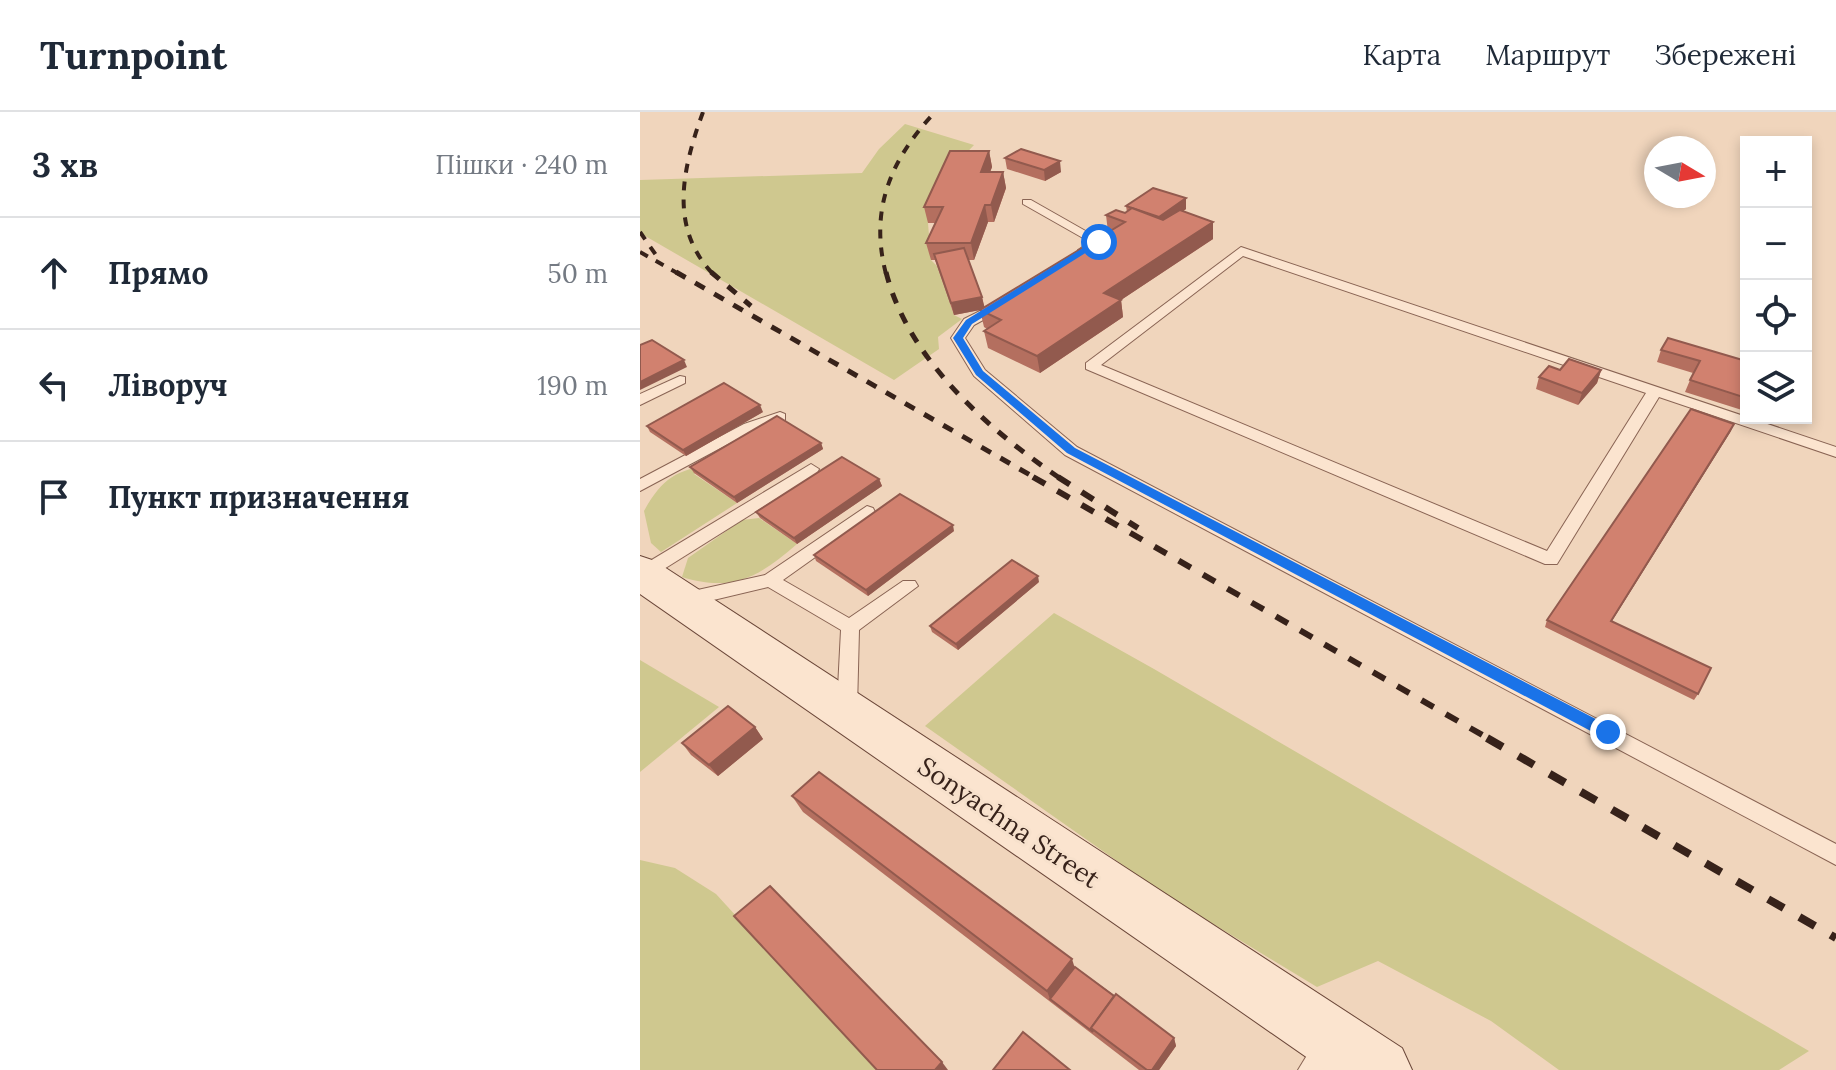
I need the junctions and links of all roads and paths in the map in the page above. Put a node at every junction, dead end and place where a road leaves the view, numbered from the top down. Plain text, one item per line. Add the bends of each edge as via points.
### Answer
1 (1027, 202) dead end
2 (1074, 258) edge
3 (1013, 297) edge
4 (680, 380) dead end
5 (1655, 391) junction
6 (640, 400) edge
7 (780, 417) edge
8 (1836, 452) edge
9 (811, 469) dead end
10 (640, 486) edge
11 (867, 512) dead end
12 (770, 580) junction
13 (655, 582) edge
14 (909, 586) dead end
15 (850, 627) junction
16 (846, 713) junction
17 (1836, 855) edge
18 (1322, 1054) edge
19 (1380, 1070) edge

1 - 2 lane via 1099,242
3 - 17 lane via 969,322 958,338 979,373 1071,451
4 - 6 lane
5 - 5 lane via 1241,251 1091,366 1551,560
5 - 8 lane
7 - 10 lane via 749,427
9 - 13 lane
11 - 12 lane
12 - 13 lane
12 - 15 lane
13 - 16 street, Sonyachna Street
14 - 15 lane
15 - 16 lane
16 - 18 street, Sonyachna Street
18 - 19 street, Sonyachna Street

